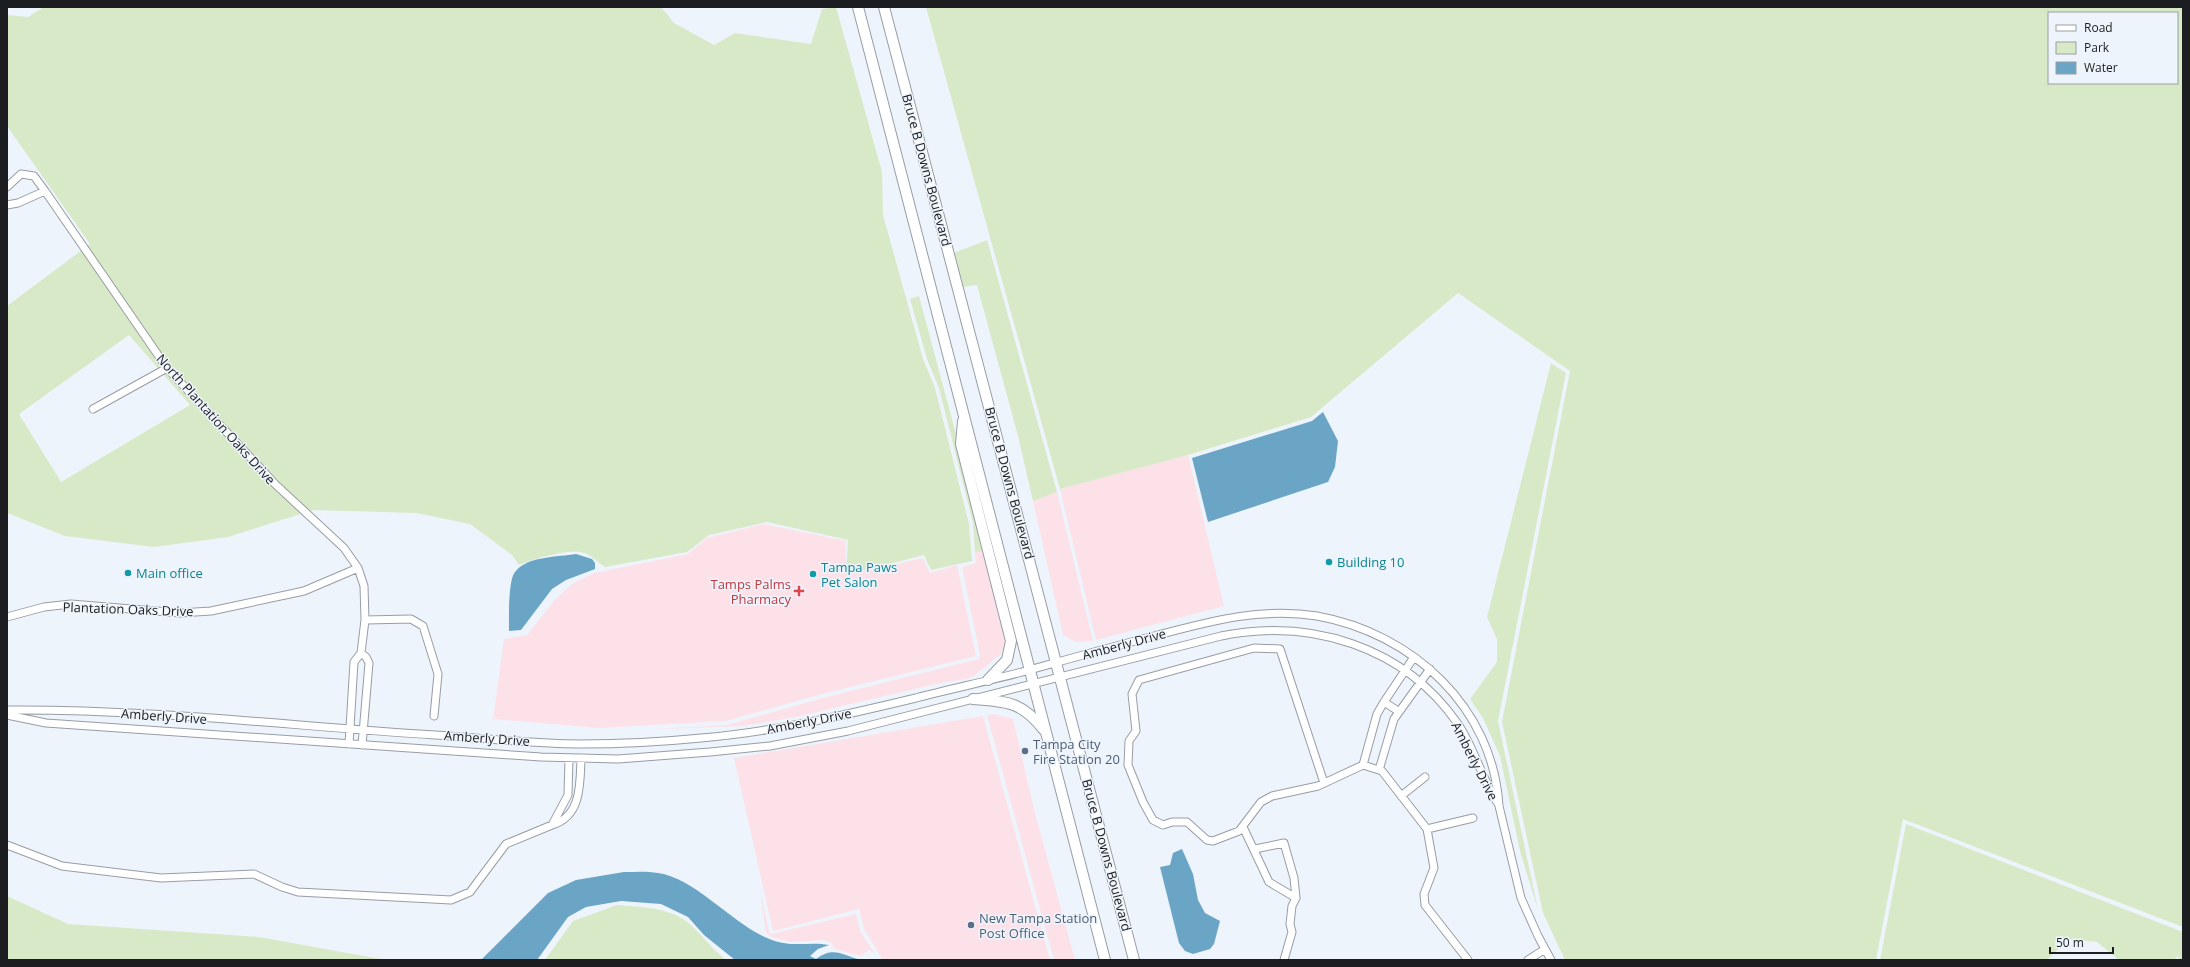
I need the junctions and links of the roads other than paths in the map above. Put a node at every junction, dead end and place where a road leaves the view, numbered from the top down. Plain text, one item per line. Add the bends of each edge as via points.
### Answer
1 (858, 7) edge
2 (884, 7) edge
3 (7, 187) edge
4 (45, 191) junction
5 (7, 205) edge
6 (167, 368) junction
7 (93, 409) dead end
8 (963, 412) junction
9 (358, 568) junction
10 (7, 617) edge
11 (365, 620) junction
12 (361, 653) junction
13 (1414, 657) junction
14 (1057, 662) junction
15 (1030, 669) junction
16 (1430, 669) junction
17 (1404, 671) junction
18 (1061, 677) junction
19 (988, 680) junction
20 (1034, 683) junction
21 (1420, 683) junction
22 (973, 699) junction
23 (1384, 702) junction
24 (7, 710) edge
25 (1398, 711) junction
26 (7, 715) edge
27 (434, 716) dead end
28 (349, 730) junction
29 (363, 731) junction
30 (1047, 734) junction
31 (349, 744) junction
32 (579, 744) junction
33 (362, 745) junction
34 (569, 758) junction
35 (580, 758) junction
36 (1363, 765) junction
37 (1378, 770) junction
38 (1425, 777) dead end
39 (1324, 783) junction
40 (568, 795) junction
41 (579, 796) junction
42 (1401, 796) junction
43 (1499, 806) junction
44 (1473, 818) dead end
45 (552, 825) junction
46 (1244, 827) junction
47 (1428, 829) junction
48 (7, 845) edge
49 (1256, 849) junction
50 (1296, 898) junction
51 (1545, 949) junction
52 (1105, 960) edge
53 (1134, 960) edge
54 (1284, 960) edge
55 (1468, 960) edge
56 (1529, 960) edge
57 (1551, 960) edge

1 - 8 main road, Bruce B Downs Boulevard
2 - 14 main road, Bruce B Downs Boulevard
3 - 4 street, North Plantation Oaks Drive via 22,174 34,176
4 - 5 street
4 - 6 street, North Plantation Oaks Drive
6 - 7 street
6 - 9 street, North Plantation Oaks Drive via 275,484 344,548
8 - 15 main road, Bruce B Downs Boulevard
8 - 19 main road via 961,444 1011,641 1008,660
9 - 10 street, Plantation Oaks Drive via 304,591 211,611 180,613 71,604 44,607
9 - 11 street via 364,586
11 - 12 street
11 - 27 street via 411,619 423,626 438,674
12 - 28 street via 354,662
12 - 29 street via 366,656 369,663
13 - 14 street, Amberly Drive via 1389,641 1353,625 1315,616 1268,612 1224,618
13 - 16 street, Amberly Drive
13 - 17 street
14 - 15 street, Amberly Drive
14 - 18 main road, Bruce B Downs Boulevard
15 - 19 street, Amberly Drive
15 - 20 main road, Bruce B Downs Boulevard
16 - 21 street
16 - 43 street, Amberly Drive via 1456,696 1476,727 1491,761
17 - 18 street, Amberly Drive via 1372,652 1339,639 1305,632 1263,630 1221,636
17 - 21 street, Amberly Drive
17 - 23 street
18 - 20 street, Amberly Drive
18 - 53 main road, Bruce B Downs Boulevard
19 - 32 street, Amberly Drive via 844,715 764,730 706,738
20 - 22 street, Amberly Drive
20 - 30 main road, Bruce B Downs Boulevard
21 - 25 street
21 - 43 street, Amberly Drive via 1458,725
22 - 30 main road via 1001,701 1020,707 1029,713
22 - 35 street, Amberly Drive via 848,731 770,746 618,759
23 - 25 street
23 - 36 street via 1377,714
24 - 28 street, Amberly Drive via 148,714
25 - 37 street
26 - 31 street, Amberly Drive via 46,723
28 - 29 street, Amberly Drive
28 - 31 street
29 - 32 street, Amberly Drive
29 - 33 street
30 - 52 main road, Bruce B Downs Boulevard
31 - 33 street, Amberly Drive
32 - 35 street
33 - 34 street, Amberly Drive
34 - 35 street, Amberly Drive
34 - 40 street
35 - 41 street
36 - 37 street
36 - 39 street
37 - 42 street
38 - 42 street
39 - 46 street via 1272,796 1261,802
39 - 46 street via 1280,649 1254,648 1139,680 1132,694 1136,731 1129,741 1128,765 1153,820 1163,825 1187,822 1208,840 1213,841
40 - 41 street
40 - 45 street
41 - 45 street via 565,819
42 - 47 street
43 - 51 street, Amberly Drive via 1521,898
44 - 47 street
45 - 48 street via 506,844 470,892 451,900 298,892 254,874 161,878 62,866
46 - 49 street
47 - 55 street via 1434,868 1424,894 1425,905
49 - 50 street via 1269,882
49 - 50 street via 1284,843 1294,878
50 - 54 street via 1292,906 1292,932
51 - 56 street
51 - 57 street, Amberly Drive

